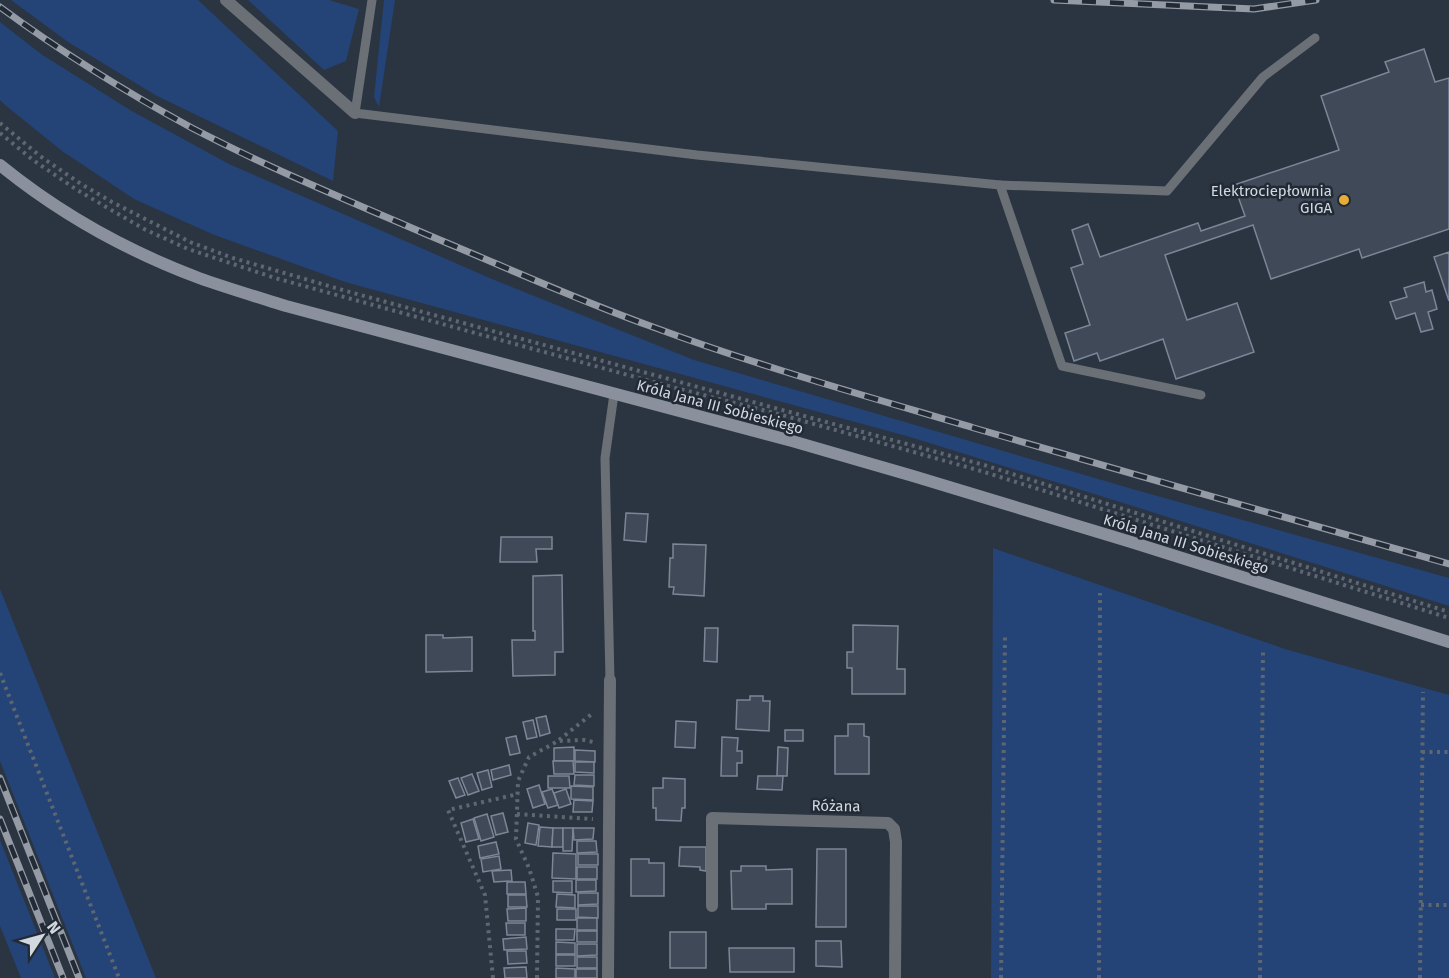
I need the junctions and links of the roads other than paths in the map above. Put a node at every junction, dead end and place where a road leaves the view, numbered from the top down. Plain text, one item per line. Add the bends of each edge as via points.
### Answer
1 (226, 0) edge
2 (372, 0) edge
3 (1315, 38) dead end
4 (355, 113) junction
5 (0, 165) edge
6 (1000, 185) junction
7 (614, 394) junction
8 (1201, 395) dead end
9 (1449, 642) edge
10 (610, 680) joint
11 (712, 906) dead end
12 (608, 978) edge
13 (895, 978) edge

1 - 4 street
2 - 4 lane
3 - 6 lane via 1263,77 1167,191
4 - 6 lane via 697,155
5 - 7 main road, Króla Jana III Sobieskiego via 82,222 199,278 286,306
6 - 8 lane via 1062,366
7 - 9 main road, Króla Jana III Sobieskiego via 957,489
7 - 10 lane via 605,458
10 - 12 street
11 - 13 street, Różana via 712,818 888,823 894,829 896,842

